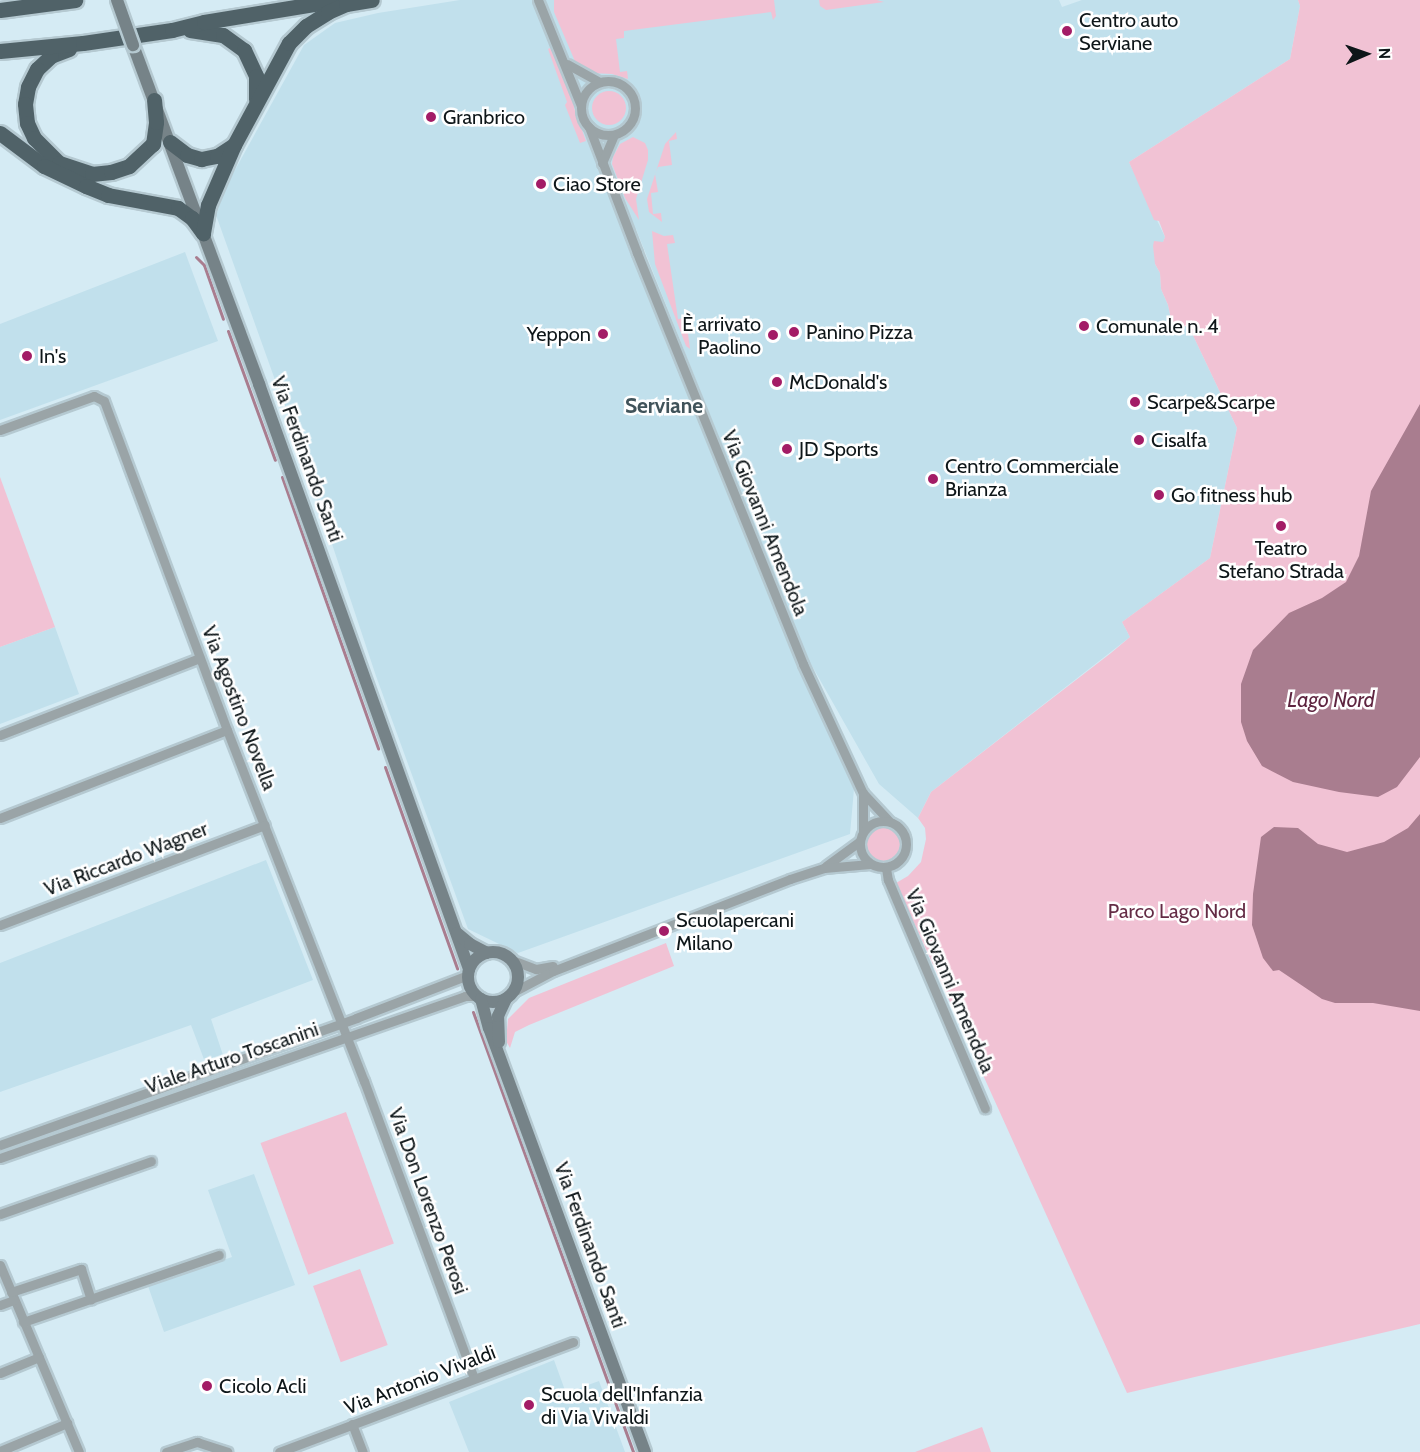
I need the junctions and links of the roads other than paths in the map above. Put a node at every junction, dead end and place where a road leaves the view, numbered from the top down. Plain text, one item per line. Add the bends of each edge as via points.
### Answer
1 (75, 0) edge
2 (117, 0) edge
3 (338, 0) edge
4 (372, 0) edge
5 (542, 3) edge
6 (0, 10) edge
7 (172, 30) junction
8 (83, 43) junction
9 (0, 51) edge
10 (565, 62) junction
11 (599, 82) junction
12 (154, 100) junction
13 (255, 103) junction
14 (581, 106) junction
15 (589, 127) junction
16 (0, 133) edge
17 (614, 135) junction
18 (170, 142) junction
19 (234, 145) junction
20 (602, 163) junction
21 (203, 233) junction
22 (0, 430) edge
23 (200, 658) junction
24 (227, 730) junction
25 (0, 735) edge
26 (863, 792) junction
27 (0, 818) edge
28 (889, 821) junction
29 (265, 825) junction
30 (863, 831) junction
31 (860, 841) junction
32 (870, 864) junction
33 (825, 868) junction
34 (886, 868) junction
35 (0, 925) edge
36 (457, 933) junction
37 (487, 953) junction
38 (512, 960) junction
39 (582, 961) junction
40 (469, 972) junction
41 (510, 995) junction
42 (479, 997) junction
43 (340, 1024) junction
44 (346, 1038) junction
45 (500, 1052) junction
46 (985, 1108) dead end
47 (0, 1145) edge
48 (0, 1158) edge
49 (151, 1161) dead end
50 (0, 1214) edge
51 (219, 1255) dead end
52 (1, 1272) edge
53 (13, 1296) junction
54 (91, 1299) junction
55 (0, 1305) edge
56 (23, 1322) junction
57 (573, 1342) dead end
58 (36, 1358) junction
59 (0, 1373) edge
60 (474, 1378) junction
61 (68, 1423) junction
62 (352, 1424) junction
63 (0, 1451) edge
64 (79, 1452) edge
65 (166, 1452) edge
66 (227, 1452) edge
67 (279, 1452) edge
68 (363, 1452) edge
69 (645, 1452) edge

1 - 6 highway
2 - 12 main road, Via Ferdinando Santi, bridge
3 - 7 highway
4 - 13 highway via 346,4 306,26 289,43
5 - 10 street
7 - 8 highway
7 - 13 highway via 212,31 235,42 253,65
8 - 9 highway
8 - 12 highway via 51,56 37,69 28,87 25,104 30,130 45,152 59,163 92,174 129,166 153,144
10 - 11 street
10 - 14 street
11 - 14 street via 585,93
11 - 17 street via 621,84 634,98 632,122
12 - 18 main road, Via Ferdinando Santi
13 - 19 highway
14 - 15 street
15 - 17 street via 598,134
15 - 20 street, Via Giovanni Amendola
16 - 21 highway via 44,166 86,186 108,195 178,208
17 - 20 street
18 - 19 highway via 187,155 201,159 217,156
18 - 21 main road, Via Ferdinando Santi
19 - 21 highway via 208,205
20 - 26 street, Via Giovanni Amendola via 796,647
21 - 36 main road, Via Ferdinando Santi
22 - 23 street, Via Agostino Novella via 94,396 104,401
23 - 24 street, Via Agostino Novella
23 - 25 street
24 - 27 street
24 - 29 street, Via Agostino Novella
26 - 28 street, Via Giovanni Amendola
26 - 30 street, Via Giovanni Amendola
28 - 30 street via 874,822
28 - 34 street via 901,829 906,849 899,861
29 - 35 street, Via Riccardo Wagner
29 - 43 street, Via Agostino Novella
30 - 31 street
31 - 32 street via 860,851
31 - 33 street
32 - 33 street
32 - 34 street
33 - 39 street
34 - 46 street, Via Giovanni Amendola
36 - 37 main road
36 - 40 main road, Via Ferdinando Santi
37 - 38 main road via 501,953
37 - 40 main road via 477,958
38 - 39 street via 536,969
38 - 41 main road via 518,979
39 - 41 street
40 - 42 main road via 471,988
40 - 43 street, Viale Arturo Toscanini
41 - 42 main road via 492,1002
41 - 45 main road, Via Ferdinando Santi via 500,1008 497,1025
42 - 44 street, Viale Arturo Toscanini via 465,996
42 - 45 main road, Via Ferdinando Santi
43 - 44 street, Via Agostino Novella
43 - 47 street, Viale Arturo Toscanini
44 - 48 street, Viale Arturo Toscanini
44 - 60 street, Via Don Lorenzo Perosi
45 - 69 main road, Via Ferdinando Santi
49 - 50 street
51 - 54 street
52 - 53 street
53 - 54 street via 81,1269
53 - 55 street
53 - 56 street
54 - 56 street
56 - 58 street
57 - 60 street, Via Antonio Vivaldi
58 - 59 street
58 - 61 street
60 - 62 street, Via Antonio Vivaldi
61 - 63 street
61 - 64 street
62 - 67 street, Via Antonio Vivaldi
62 - 68 street
65 - 66 street via 197,1442

